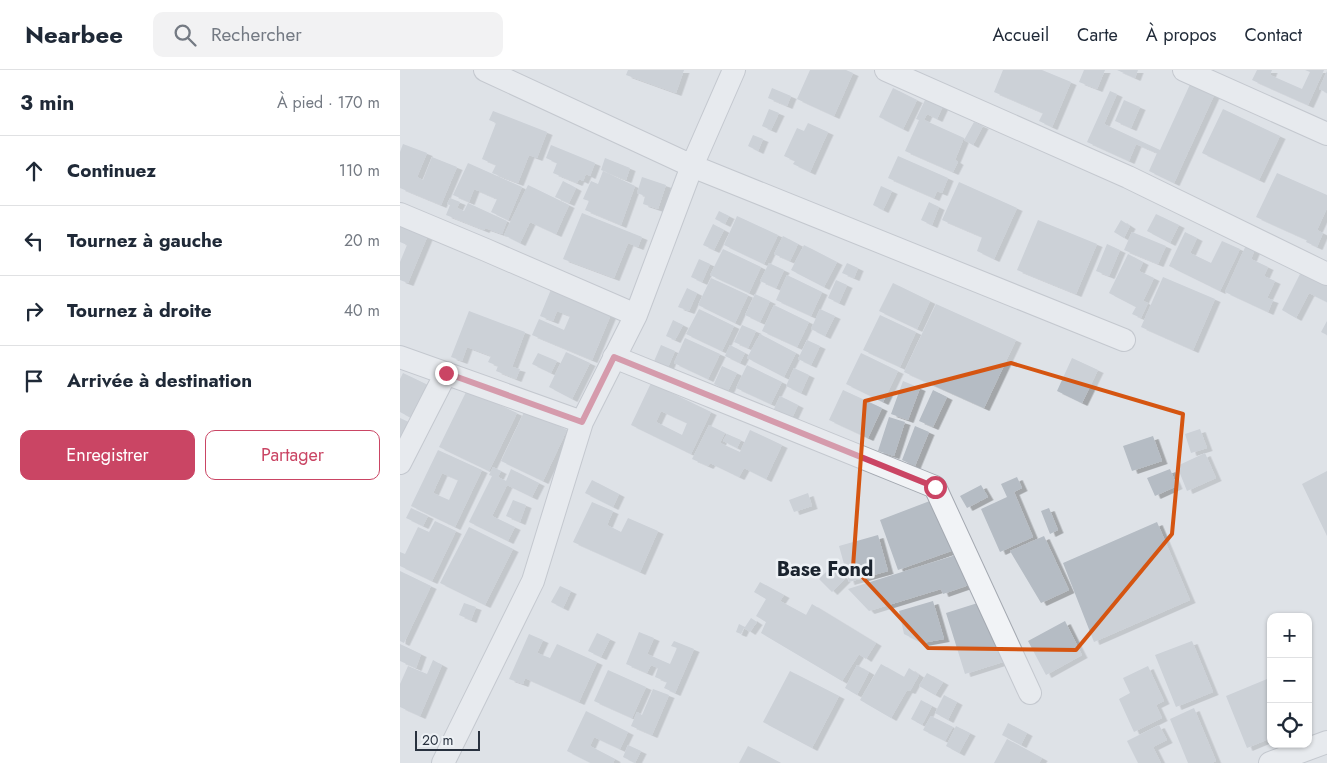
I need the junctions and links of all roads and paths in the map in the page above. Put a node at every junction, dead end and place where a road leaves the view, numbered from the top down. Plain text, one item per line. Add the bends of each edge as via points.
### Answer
1 (485, 70) edge
2 (734, 70) edge
3 (886, 70) edge
4 (1184, 70) edge
5 (1327, 134) edge
6 (692, 166) junction
7 (400, 214) edge
8 (1327, 274) edge
9 (636, 315) junction
10 (1124, 340) dead end
11 (400, 357) edge
12 (614, 357) junction
13 (446, 373) junction
14 (582, 422) junction
15 (400, 463) edge
16 (1030, 693) dead end
17 (1327, 742) edge
18 (443, 763) edge
19 (1270, 763) edge

1 - 6 street
2 - 6 street
3 - 8 street via 1128,177
4 - 5 street
6 - 9 street
6 - 10 street
7 - 9 street
9 - 12 street
11 - 13 street
12 - 14 street
12 - 16 street via 935,487
13 - 14 street
13 - 15 street
14 - 18 street via 533,581
17 - 19 street

